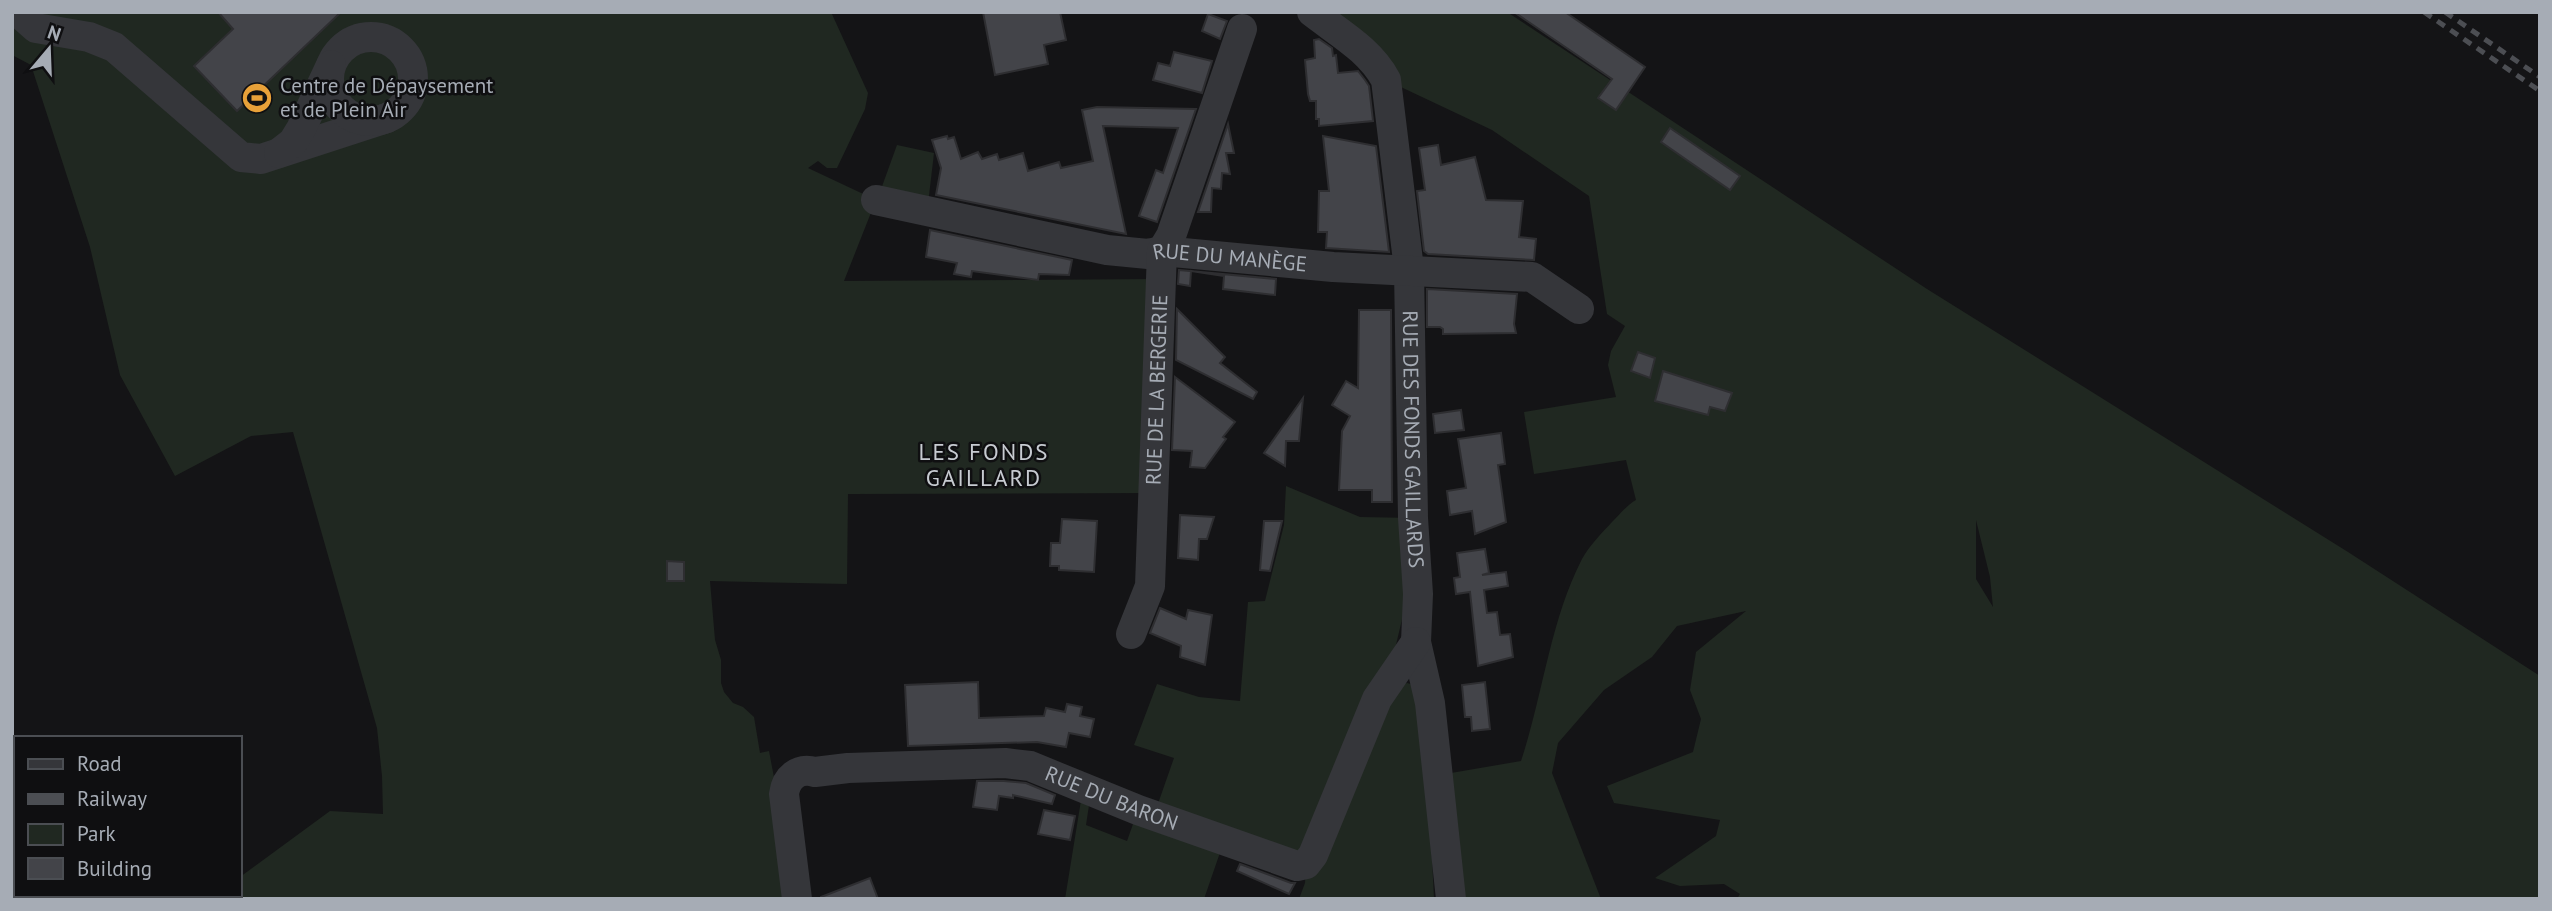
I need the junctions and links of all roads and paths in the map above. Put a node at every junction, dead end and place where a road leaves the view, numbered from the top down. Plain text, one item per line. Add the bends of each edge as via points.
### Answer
1 (18, 12) edge
2 (1312, 12) edge
3 (1242, 29) dead end
4 (333, 61) junction
5 (387, 118) junction
6 (277, 154) junction
7 (876, 200) dead end
8 (1163, 251) junction
9 (1409, 269) junction
10 (1579, 309) dead end
11 (1131, 634) dead end
12 (1416, 642) junction
13 (797, 899) edge
14 (1451, 899) edge

1 - 6 street via 36,28 89,37 114,47 241,157 261,159
2 - 9 street, RUE DES FONDS GAILLARDS via 1372,58 1386,80
3 - 8 street, RUE DE LA BERGERIE
4 - 5 street via 330,82 336,102 359,119
4 - 5 street via 351,41 364,37 391,41 401,50 413,74 412,87 403,105
4 - 6 street via 301,129
5 - 6 street
7 - 8 street, RUE DU MANÈGE via 1107,250
8 - 9 street, RUE DU MANÈGE via 1333,267
8 - 11 street, RUE DE LA BERGERIE via 1150,586
9 - 10 street, RUE DU MANÈGE via 1532,277
9 - 12 street, RUE DES FONDS GAILLARDS
12 - 13 street, RUE DU BARON via 1377,699 1306,864 1297,866 1154,816 1030,766 848,768 797,772 787,781 784,794
12 - 14 street, RUE DES FONDS GAILLARDS via 1430,703

